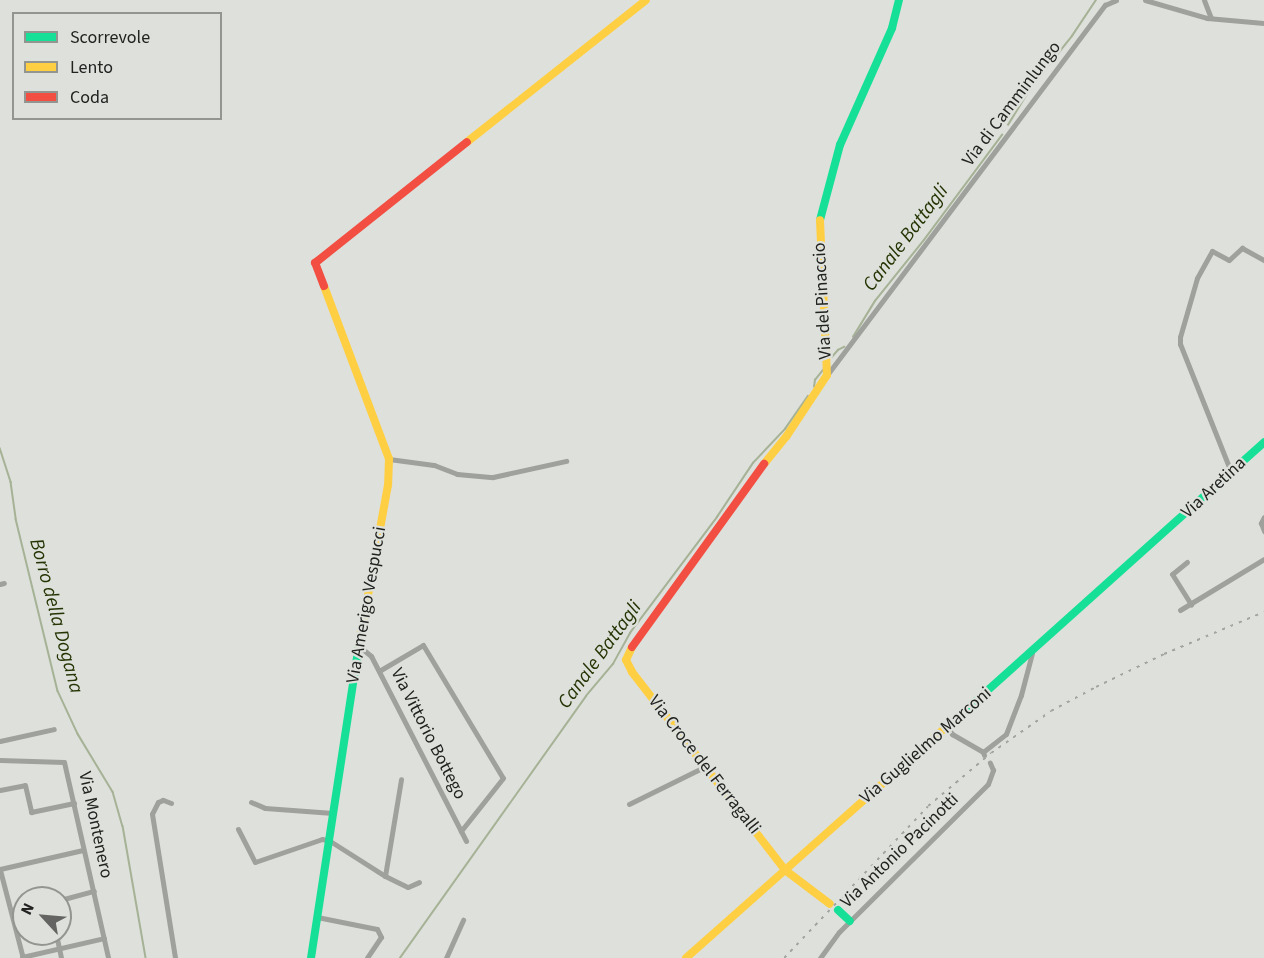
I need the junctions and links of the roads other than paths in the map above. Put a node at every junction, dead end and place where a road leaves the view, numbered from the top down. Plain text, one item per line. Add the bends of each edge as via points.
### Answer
1 (646, 0) edge
2 (899, 0) edge
3 (1116, 0) edge
4 (1145, 0) edge
5 (1204, 0) edge
6 (1211, 18) junction
7 (1264, 23) edge
8 (1264, 260) edge
9 (827, 375) junction
10 (1264, 442) edge
11 (389, 459) junction
12 (566, 461) dead end
13 (1231, 472) junction
14 (1264, 516) edge
15 (1264, 531) edge
16 (1164, 533) joint
17 (1264, 559) edge
18 (1187, 562) dead end
19 (1191, 604) junction
20 (1180, 610) dead end
21 (358, 646) junction
22 (1032, 652) junction
23 (626, 660) joint
24 (379, 670) junction
25 (947, 728) junction
26 (54, 729) dead end
27 (0, 741) edge
28 (0, 760) edge
29 (990, 763) dead end
30 (706, 766) junction
31 (401, 779) dead end
32 (0, 790) edge
33 (251, 802) dead end
34 (74, 803) junction
35 (171, 803) dead end
36 (629, 804) dead end
37 (333, 813) junction
38 (238, 829) dead end
39 (461, 831) junction
40 (330, 841) junction
41 (466, 841) dead end
42 (83, 850) junction
43 (0, 869) edge
44 (785, 870) junction
45 (385, 876) junction
46 (418, 882) dead end
47 (94, 891) junction
48 (72, 897) edge
49 (3, 899) edge
50 (830, 904) dead end
51 (838, 910) dead end
52 (317, 917) junction
53 (463, 920) dead end
54 (849, 921) junction
55 (104, 938) junction
56 (58, 946) edge
57 (59, 949) junction
58 (23, 958) edge
59 (61, 958) edge
60 (108, 958) edge
61 (175, 958) edge
62 (311, 958) edge
63 (367, 958) edge
64 (446, 958) edge
65 (686, 958) edge
66 (820, 958) edge

1 - 11 street, Via Amerigo Vespucci via 315,263
2 - 9 street, Via del Pinaccio via 892,28 840,145 819,222
3 - 9 street, Via di Camminlungo via 1105,5
4 - 6 street
5 - 6 street
6 - 7 street
8 - 13 street via 1242,248 1229,260 1212,251 1197,278 1180,337
9 - 23 street, Via del Pinaccio
10 - 13 street, Via Aretina
11 - 12 street via 434,465 457,474 493,477
11 - 21 street, Via Amerigo Vespucci via 388,485
13 - 16 street, Via Aretina
14 - 15 street
16 - 22 street, Via Guglielmo Marconi
17 - 19 street
18 - 19 street via 1172,574
19 - 20 street
21 - 24 street, Via Vittorio Bottego via 371,656
21 - 37 street, Via Amerigo Vespucci
22 - 25 street, Via Guglielmo Marconi
22 - 25 street via 1006,734 984,754
23 - 30 street, Via Croce del Ferragalli
24 - 39 street, Via Vittorio Bottego
24 - 39 street via 423,645 503,778
25 - 44 street, Via Guglielmo Marconi
26 - 27 street
28 - 34 street, Via Montenero via 64,762
29 - 54 street, Via Antonio Pacinotti via 993,770 988,784
30 - 36 street
30 - 44 street, Via Croce del Ferragalli
31 - 45 street
32 - 34 street via 25,785 31,812
33 - 37 street via 265,808
34 - 42 street, Via Montenero
35 - 61 street via 158,802 152,814
37 - 40 street, Via Amerigo Vespucci
38 - 40 street via 255,862 322,839
39 - 41 street, Via Vittorio Bottego
40 - 45 street
40 - 52 street, Via Amerigo Vespucci
42 - 43 street
42 - 47 street, Via Montenero
43 - 49 street
44 - 50 street, Via Croce del Ferragalli
44 - 65 street, Via Guglielmo Marconi
45 - 46 street via 408,887
47 - 48 street
47 - 55 street, Via Montenero
49 - 58 street
51 - 54 street
52 - 62 street, Via Amerigo Vespucci
52 - 63 street via 377,929 381,937
53 - 64 street
54 - 66 street, Via Antonio Pacinotti
55 - 57 street
55 - 60 street, Via Montenero
56 - 57 street
57 - 58 street
57 - 59 street

